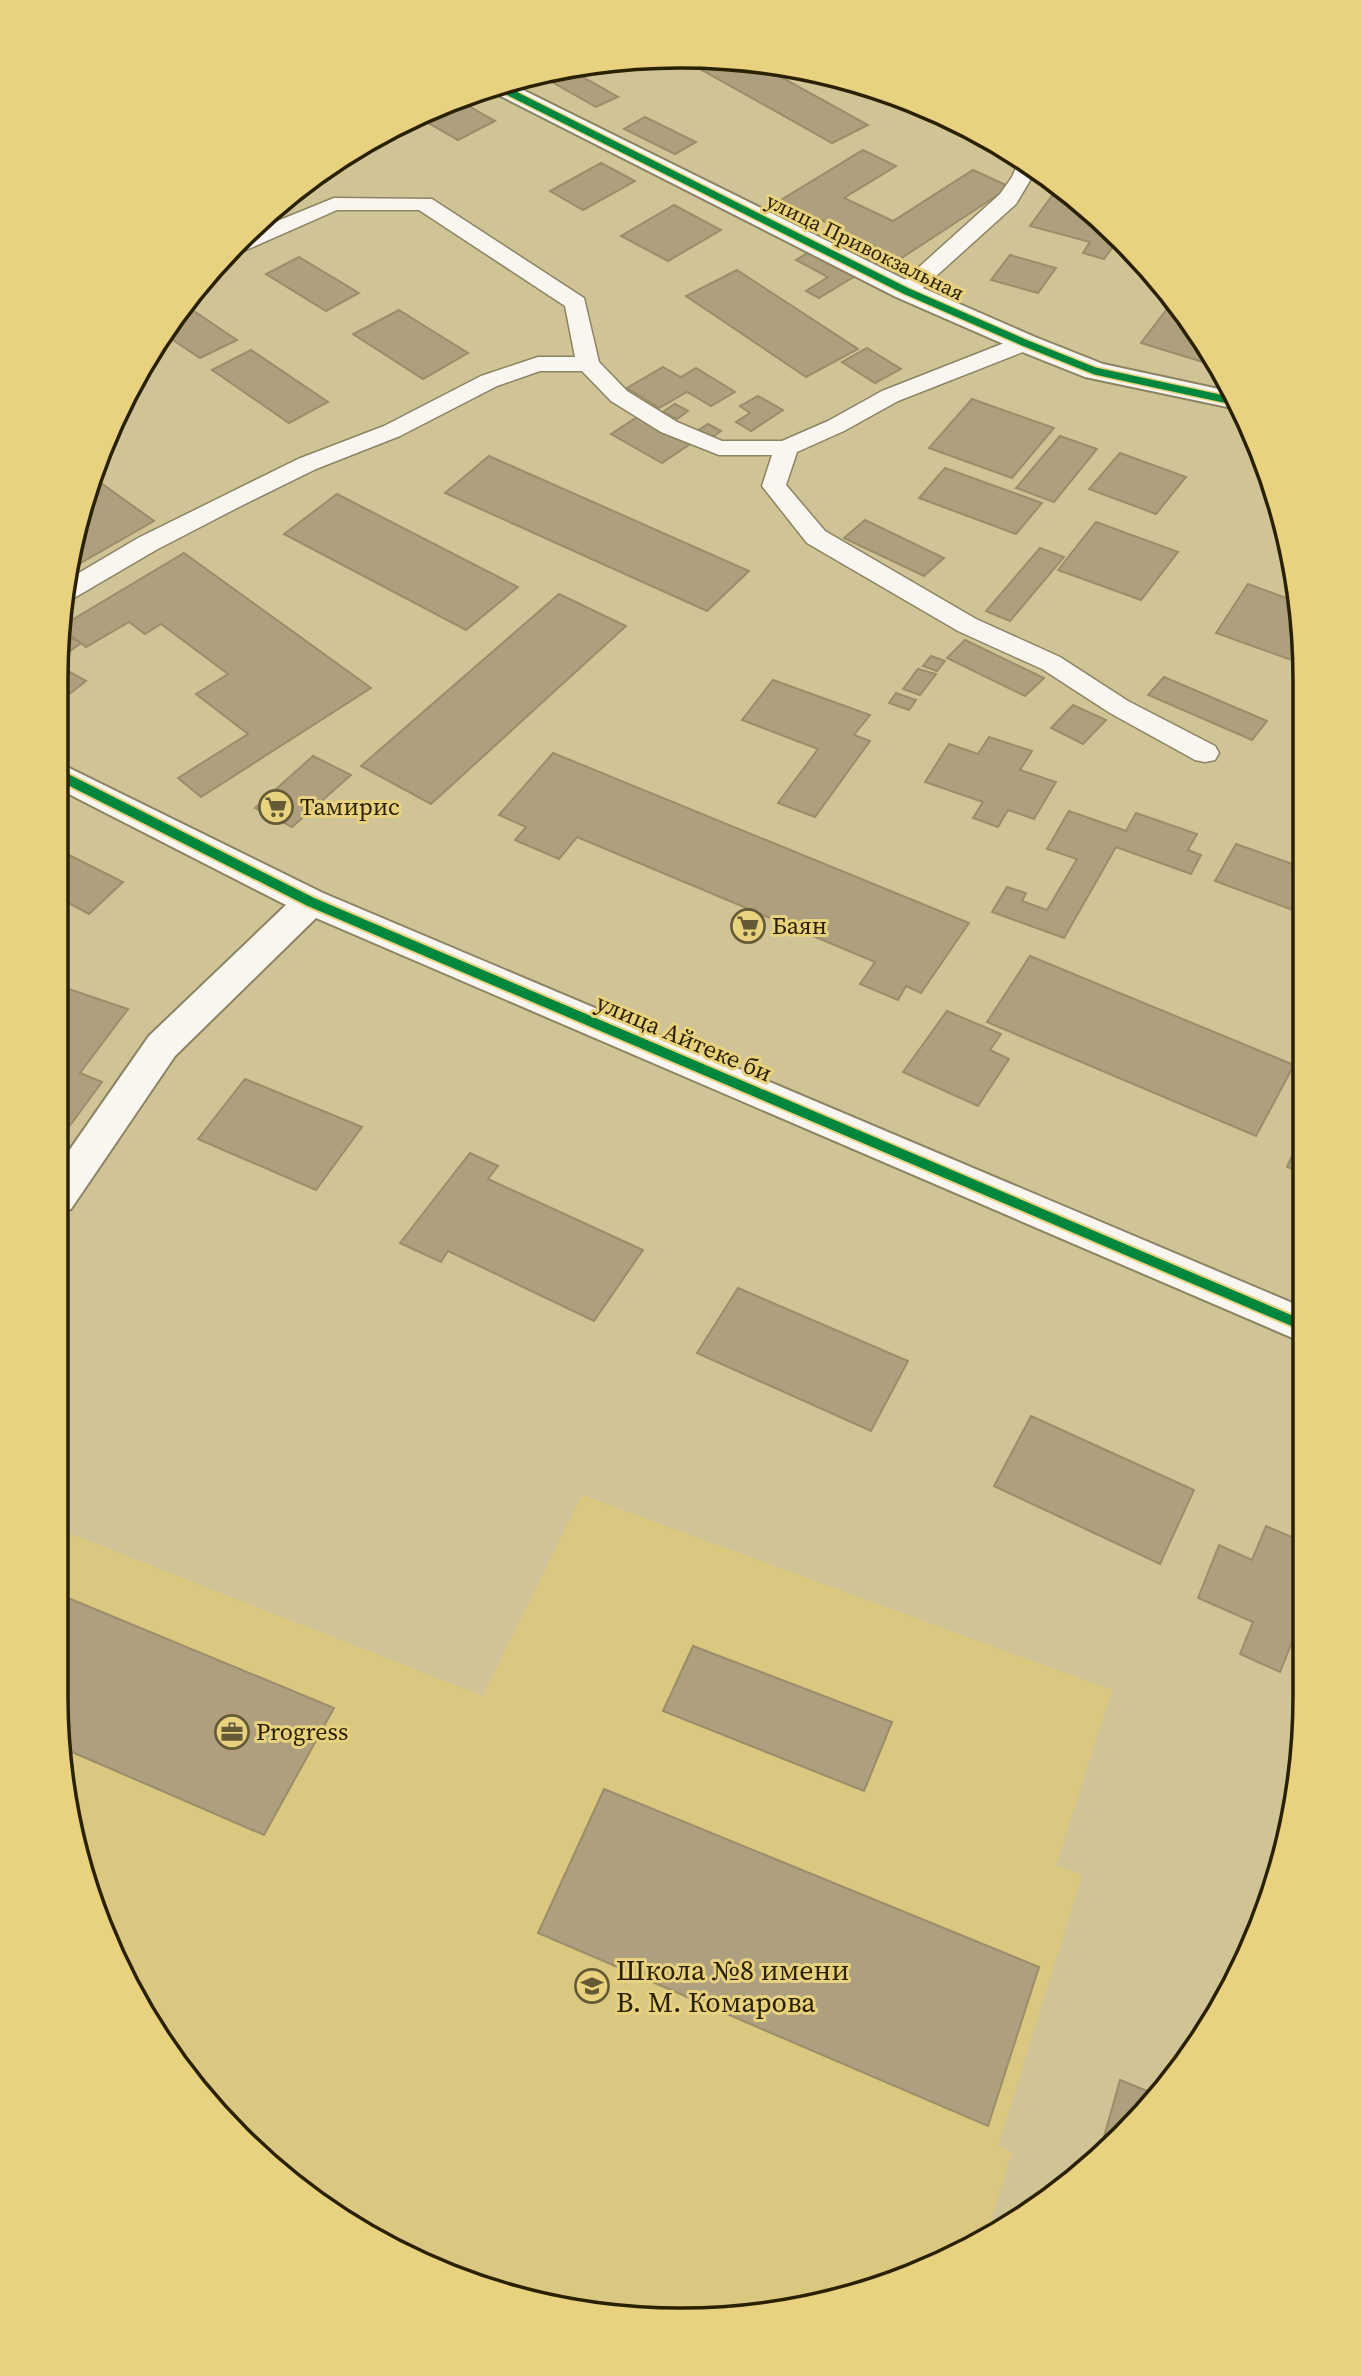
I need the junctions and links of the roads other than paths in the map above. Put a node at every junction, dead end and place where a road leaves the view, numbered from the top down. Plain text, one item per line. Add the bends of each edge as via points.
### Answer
1 (510, 93) edge
2 (1024, 173) edge
3 (261, 235) edge
4 (906, 291) junction
5 (1024, 343) junction
6 (588, 364) junction
7 (1224, 399) edge
8 (786, 447) junction
9 (76, 586) edge
10 (1205, 753) dead end
11 (68, 780) edge
12 (311, 902) junction
13 (68, 1182) edge
14 (1293, 1321) edge

1 - 4 street, улица Привокзальная
2 - 4 lane via 1008,199
3 - 6 lane via 334,204 424,204 576,303
4 - 5 street, улица Привокзальная
5 - 7 street, улица Привокзальная via 1095,370
5 - 8 lane via 890,396
6 - 8 lane via 619,396 669,427 719,448
6 - 9 lane via 538,363 489,381 391,431 307,464 228,503
8 - 10 lane via 774,486 816,537 967,625 1051,663 1119,707
11 - 12 street, улица Айтеке би
12 - 13 street via 162,1046
12 - 14 street, улица Айтеке би

